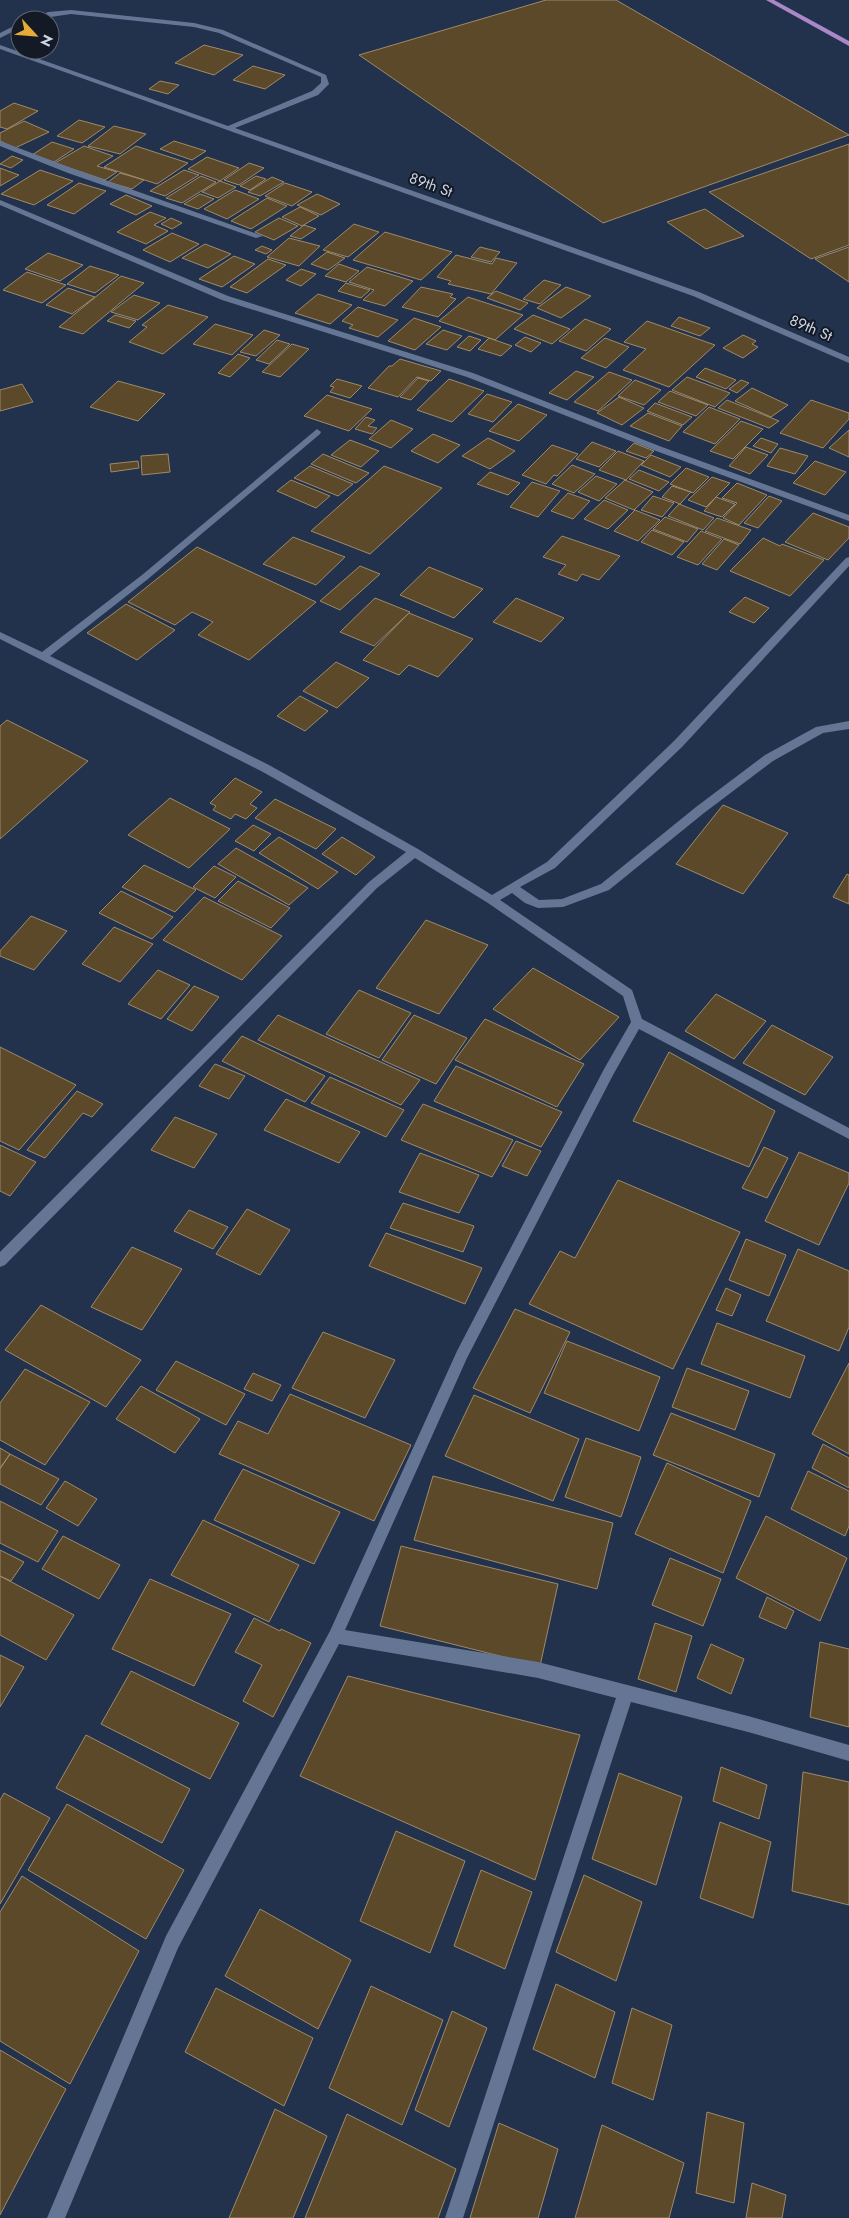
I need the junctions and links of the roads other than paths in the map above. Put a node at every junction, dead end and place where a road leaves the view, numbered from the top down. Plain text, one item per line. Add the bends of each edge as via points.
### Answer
1 (769, 0) edge
2 (60, 13) edge
3 (849, 44) edge
4 (0, 47) edge
5 (229, 128) junction
6 (0, 143) edge
7 (0, 202) edge
8 (259, 236) dead end
9 (849, 360) edge
10 (317, 432) dead end
11 (849, 518) edge
12 (849, 560) edge
13 (0, 635) edge
14 (43, 656) junction
15 (849, 725) edge
16 (414, 852) junction
17 (512, 887) junction
18 (492, 900) junction
19 (637, 1022) junction
20 (849, 1134) edge
21 (0, 1261) edge
22 (335, 1636) junction
23 (626, 1692) junction
24 (849, 1753) edge
25 (56, 2218) edge
26 (454, 2218) edge

1 - 3 main road
2 - 5 street via 194,25 221,31 324,76 324,84 315,93
4 - 5 street, 89th St
5 - 9 street, 89th St via 696,294
6 - 8 street
7 - 11 street via 225,298 470,375 659,449
10 - 14 street via 145,577
12 - 17 street via 678,744 552,866
13 - 14 street
14 - 16 street via 265,768
15 - 17 street via 820,730 769,758 604,887 564,903 538,904
16 - 18 street
16 - 21 street via 373,885
17 - 18 street
18 - 19 street via 628,993
19 - 20 street
19 - 22 street via 462,1355
22 - 23 street via 538,1670
22 - 25 street via 172,1942
23 - 24 street
23 - 26 street

